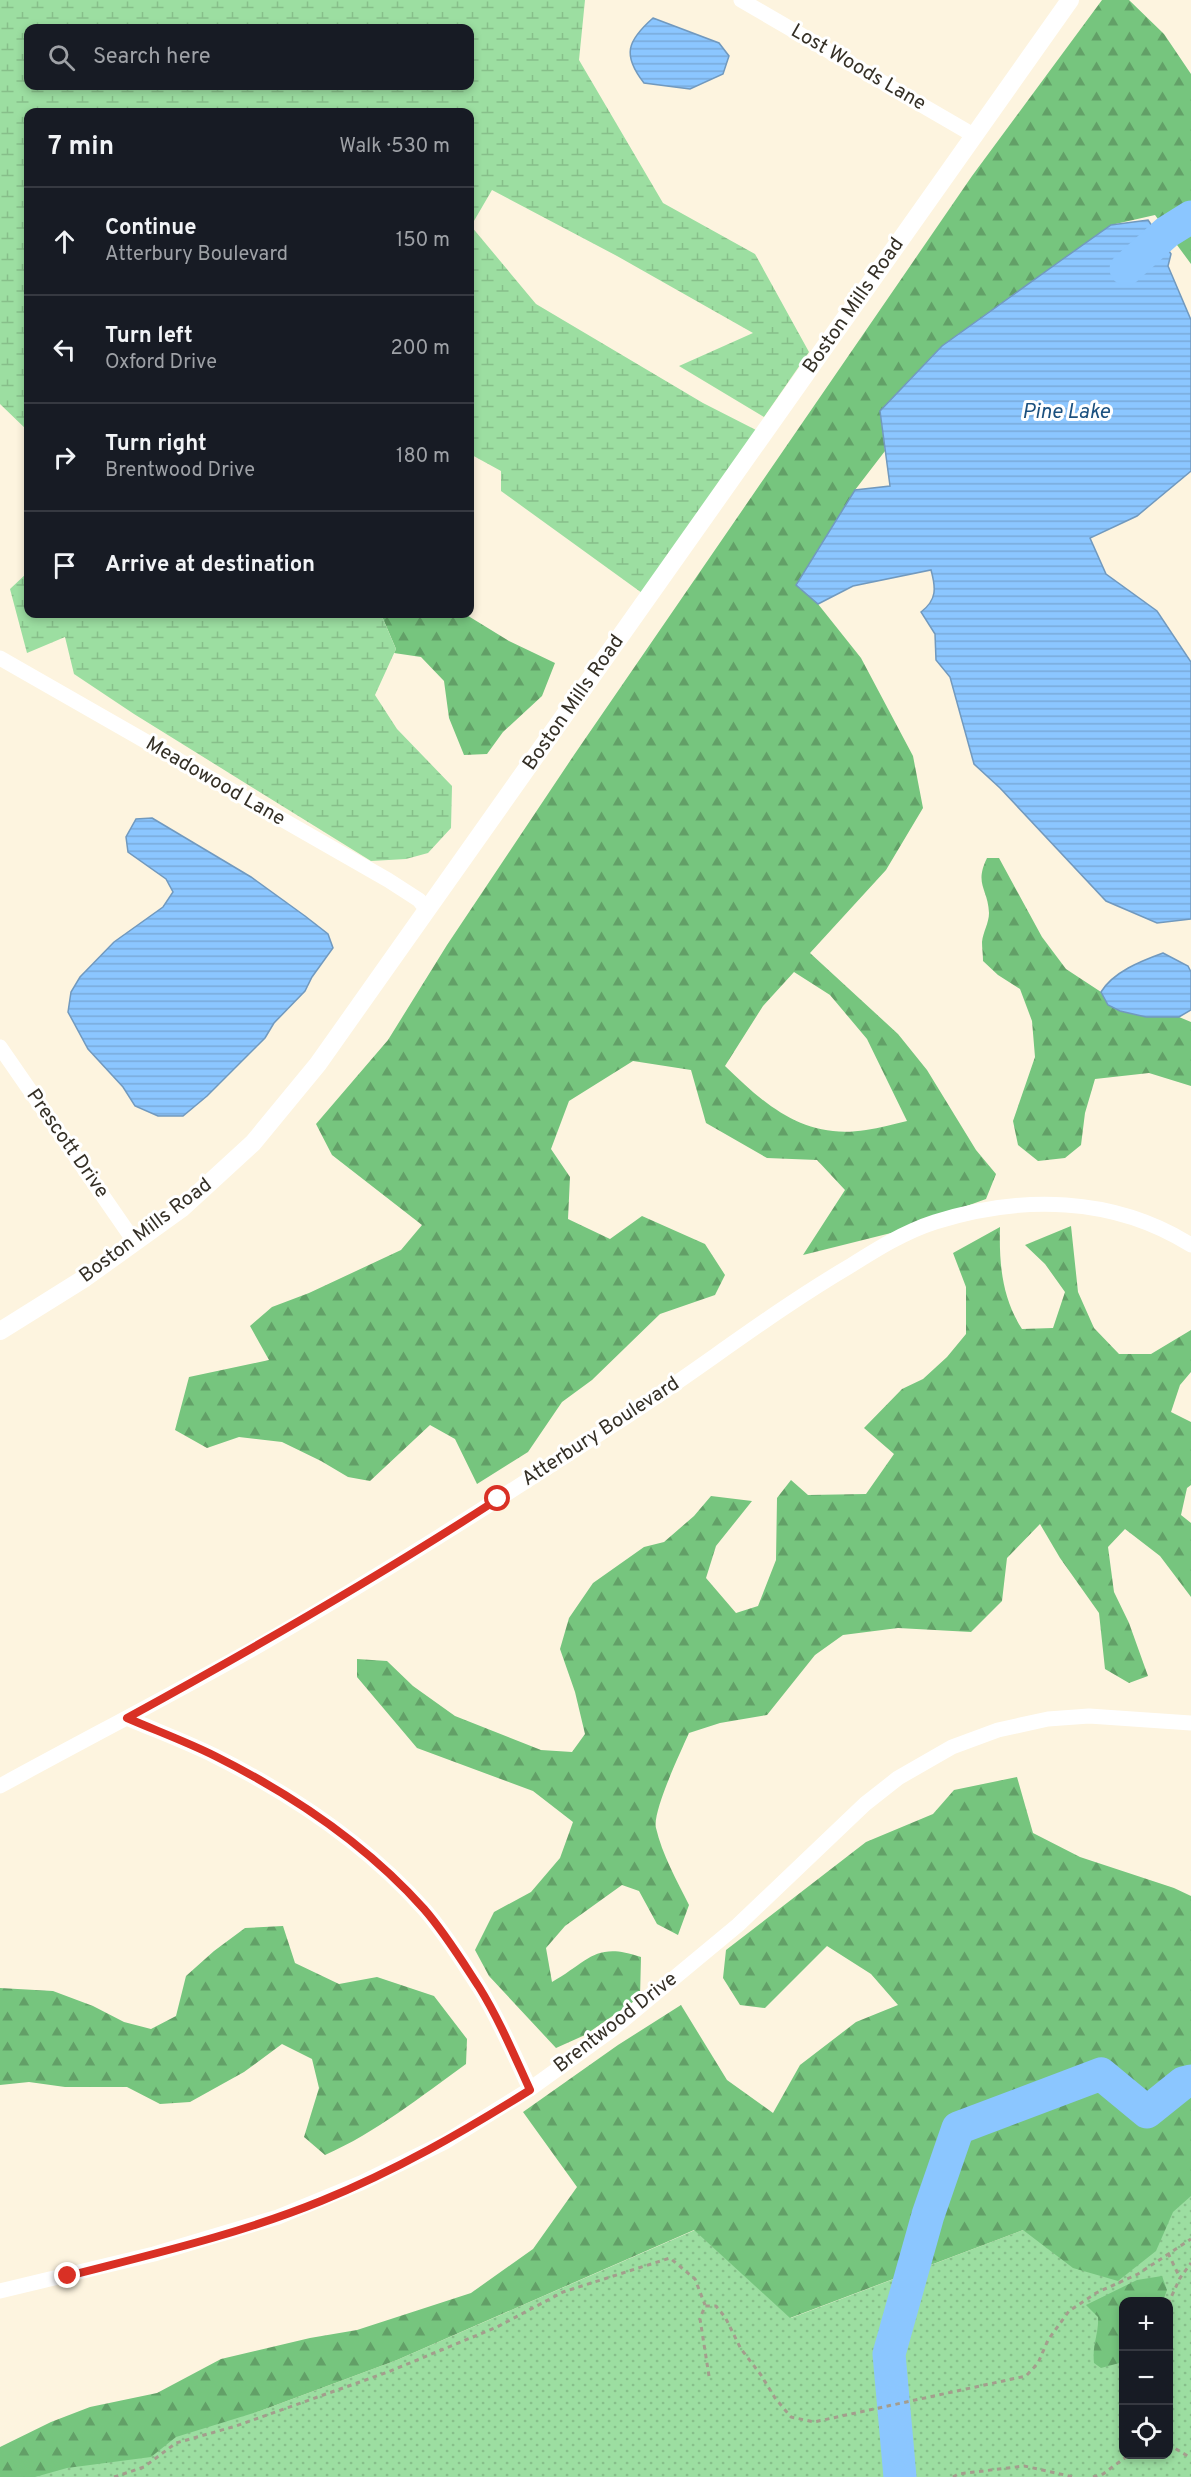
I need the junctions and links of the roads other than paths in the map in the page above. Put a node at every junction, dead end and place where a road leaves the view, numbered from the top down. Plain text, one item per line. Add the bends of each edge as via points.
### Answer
1 (741, 0) edge
2 (1070, 0) edge
3 (975, 136) junction
4 (0, 658) edge
5 (427, 910) junction
6 (0, 1047) edge
7 (5, 1066) edge
8 (134, 1241) junction
9 (1191, 1245) edge
10 (0, 1331) edge
11 (127, 1718) junction
12 (1191, 1723) edge
13 (0, 1786) edge
14 (530, 2090) junction
15 (0, 2291) edge

1 - 3 street, Lost Woods Lane
2 - 3 street, Boston Mills Road
3 - 5 street, Boston Mills Road
4 - 5 street, Meadowood Lane via 388,880 419,900
5 - 8 street, Boston Mills Road via 269,1126 181,1209
6 - 7 street, Prescott Drive
7 - 8 street, Prescott Drive
8 - 10 street, Boston Mills Road via 85,1278
9 - 11 street, Atterbury Boulevard via 1147,1222 1102,1208 1055,1203 978,1211 896,1238 813,1288 627,1416 414,1553
11 - 13 street, Atterbury Boulevard
11 - 14 street via 214,1755 273,1788 376,1861 425,1910 457,1954 480,1989
12 - 14 street, Brentwood Drive via 1089,1716 1048,1719 998,1730 952,1747 898,1778 865,1804 738,1925 648,2001
14 - 15 street, Brentwood Drive via 445,2142 321,2201 154,2254

